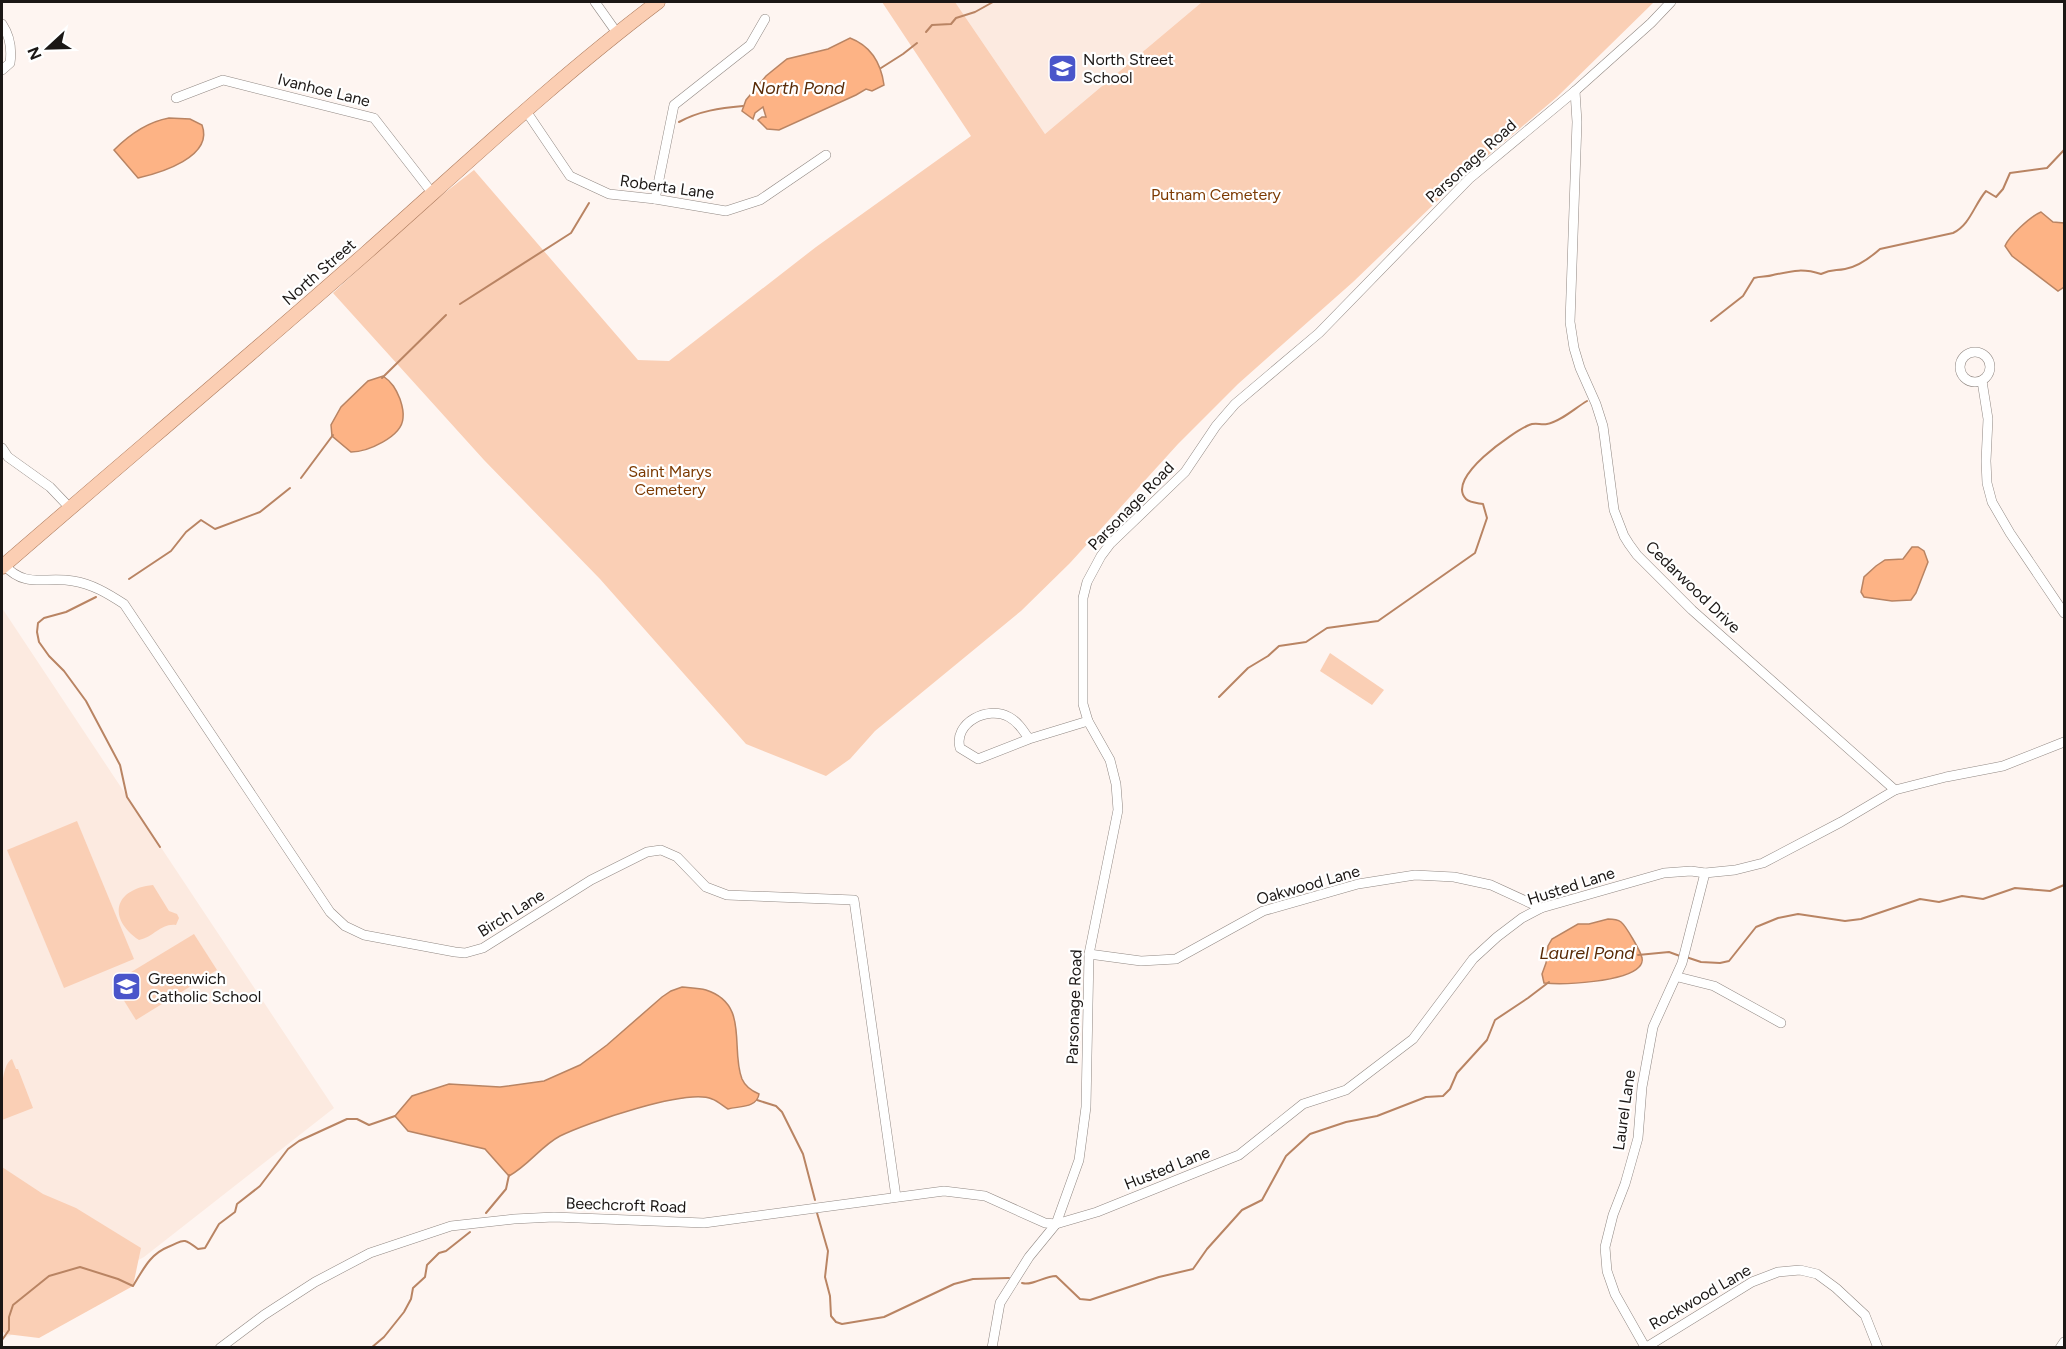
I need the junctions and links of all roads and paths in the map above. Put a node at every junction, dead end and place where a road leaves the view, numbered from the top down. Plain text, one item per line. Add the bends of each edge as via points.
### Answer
1 (595, 2) edge
2 (658, 2) edge
3 (1671, 2) edge
4 (765, 20) dead end
5 (2, 24) edge
6 (617, 33) junction
7 (2, 70) edge
8 (1575, 91) junction
9 (176, 98) dead end
10 (526, 111) junction
11 (826, 155) dead end
12 (433, 194) junction
13 (655, 199) junction
14 (1982, 381) dead end
15 (2, 448) edge
16 (70, 508) junction
17 (3, 566) edge
18 (2064, 613) edge
19 (1088, 721) junction
20 (1029, 739) junction
21 (2064, 742) edge
22 (1895, 790) junction
23 (1705, 873) junction
24 (1541, 908) junction
25 (1089, 954) junction
26 (1678, 977) junction
27 (1781, 1023) dead end
28 (896, 1197) junction
29 (1056, 1224) junction
30 (2064, 1342) edge
31 (220, 1347) edge
32 (992, 1347) edge
33 (1645, 1347) edge
34 (1878, 1347) edge
35 (2060, 1347) edge

1 - 6 street
2 - 6 main road, North Street
3 - 8 street, Parsonage Road
4 - 13 street via 750,45 674,105
5 - 7 street via 12,49 10,63
6 - 10 main road, North Street
8 - 19 street, Parsonage Road via 1469,179 1319,333 1235,404 1185,472 1110,544 1087,582 1083,598 1083,704
8 - 22 street, Cedarwood Drive via 1570,322 1577,358 1603,426 1614,510 1623,536 1692,610
9 - 12 street, Ivanhoe Lane via 223,80 374,118
10 - 12 main road, North Street
10 - 13 street, Roberta Lane via 570,176 609,194
11 - 13 street, Roberta Lane via 760,200 726,211
12 - 16 main road, North Street
14 - 18 street via 1989,419 1986,461 1992,502
15 - 16 street
16 - 17 main road, North Street
17 - 28 street, Birch Lane via 26,580 72,580 98,588 124,604 330,912 345,926 364,935 455,952 475,951 591,880 647,852 661,850 677,857 706,887 727,895 854,900
19 - 20 street
19 - 25 street, Parsonage Road via 1110,760 1118,810
20 - 20 street via 978,759 960,748 958,740 962,728 972,720 990,715 1007,716 1019,724
21 - 22 street, Husted Lane via 2003,766
22 - 23 street, Husted Lane via 1762,863
23 - 24 street, Husted Lane via 1664,873
23 - 26 street, Laurel Lane
24 - 25 street, Oakwood Lane via 1491,885 1454,876 1415,875 1358,884 1263,911 1176,959 1141,961
24 - 29 street, Husted Lane via 1522,918 1473,959 1413,1039 1346,1090 1303,1104 1239,1155 1097,1212
25 - 29 street, Parsonage Road via 1086,1107 1079,1160
26 - 27 street via 1714,986
26 - 33 street, Laurel Lane via 1653,1027 1638,1138 1605,1246 1607,1272 1615,1294
28 - 29 street, Beechcroft Road via 944,1191 985,1196 1045,1223
28 - 31 street, Beechcroft Road via 704,1223 554,1217 451,1226 370,1253 315,1281
29 - 32 street, Parsonage Road via 1000,1303
30 - 35 street
33 - 34 street, Rockwood Lane via 1752,1282 1778,1272 1800,1270 1817,1274 1865,1315

